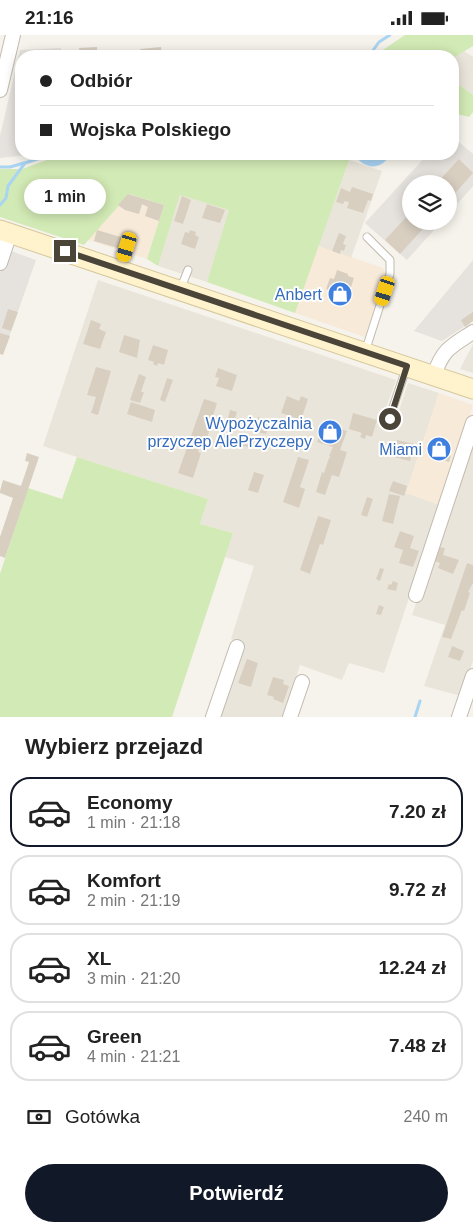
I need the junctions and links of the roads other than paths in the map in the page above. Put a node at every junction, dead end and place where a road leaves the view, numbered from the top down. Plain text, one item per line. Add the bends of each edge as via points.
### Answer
1 (13, 35) edge
2 (0, 90) edge
3 (5, 231) edge
4 (367, 237) dead end
5 (127, 247) dead end
6 (0, 263) edge
7 (120, 270) junction
8 (188, 270) dead end
9 (180, 290) junction
10 (473, 332) edge
11 (365, 352) junction
12 (407, 366) junction
13 (439, 377) junction
14 (473, 389) edge
15 (390, 419) dead end
16 (473, 423) edge
17 (416, 595) dead end
18 (237, 647) dead end
19 (473, 676) edge
20 (302, 682) dead end
21 (213, 717) edge
22 (290, 717) edge
23 (459, 717) edge

1 - 2 street
3 - 6 street
3 - 7 main road
4 - 11 lane via 390,260 390,274
5 - 7 lane
7 - 9 main road
8 - 9 lane
9 - 11 main road
10 - 13 street via 446,350 440,360
11 - 12 main road
12 - 13 main road
12 - 15 lane
13 - 14 main road
16 - 17 street
18 - 21 street
19 - 23 street
20 - 22 street

